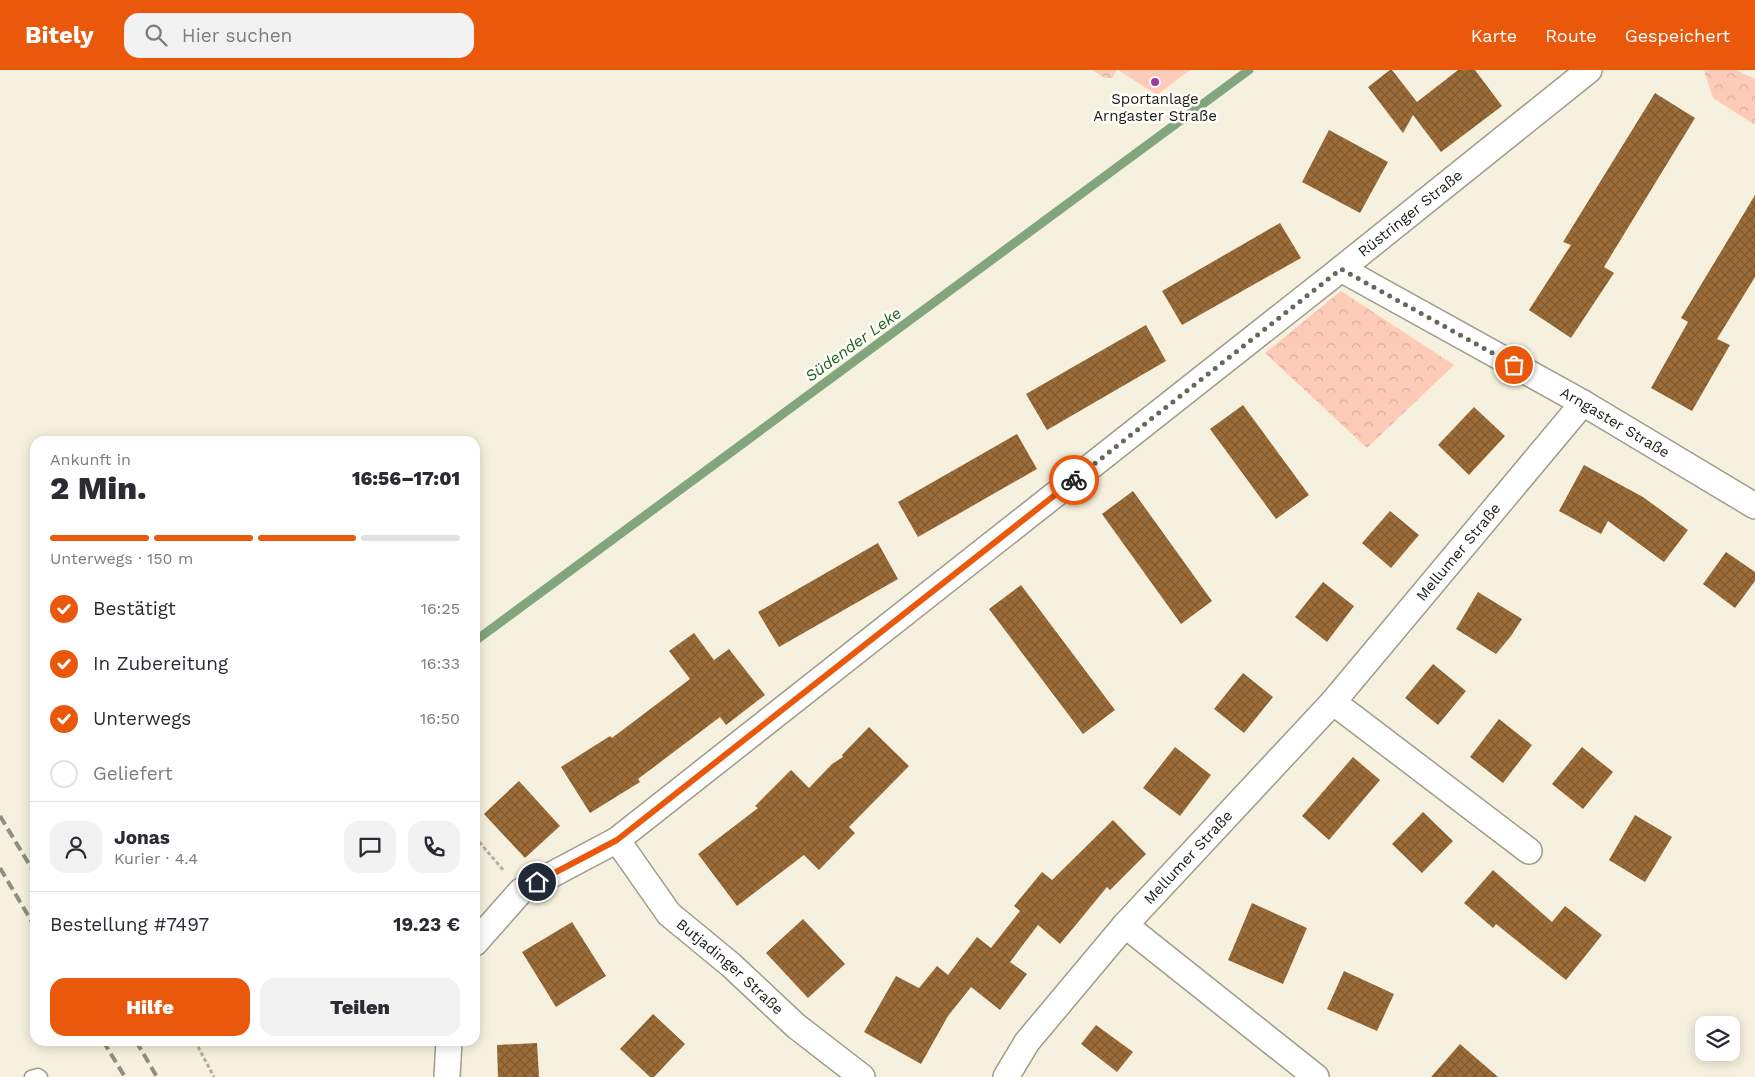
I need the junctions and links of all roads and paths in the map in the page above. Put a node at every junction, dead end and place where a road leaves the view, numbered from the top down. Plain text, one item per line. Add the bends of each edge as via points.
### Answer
1 (1589, 70) edge
2 (1341, 269) junction
3 (1583, 403) junction
4 (1755, 506) edge
5 (1333, 702) junction
6 (617, 840) junction
7 (480, 843) edge
8 (1529, 851) dead end
9 (522, 891) junction
10 (1125, 925) junction
11 (480, 937) edge
12 (197, 1046) edge
13 (449, 1046) edge
14 (31, 1077) edge
15 (41, 1077) edge
16 (214, 1077) edge
17 (447, 1077) edge
18 (862, 1077) edge
19 (1006, 1077) edge
20 (1316, 1077) edge

1 - 2 street, Rüstringer Straße
2 - 3 street, Arngaster Straße
2 - 6 street, Rüstringer Straße
3 - 4 street, Arngaster Straße
3 - 5 street, Mellumer Straße
5 - 8 street
5 - 10 street, Mellumer Straße
6 - 9 street, Rüstringer Straße
6 - 18 street, Butjadinger Straße via 669,914 731,965 796,1026
7 - 9 path
9 - 11 street, Rüstringer Straße
10 - 19 street, Mellumer Straße via 1027,1042
10 - 20 street
12 - 16 path
13 - 17 street
14 - 15 lane

